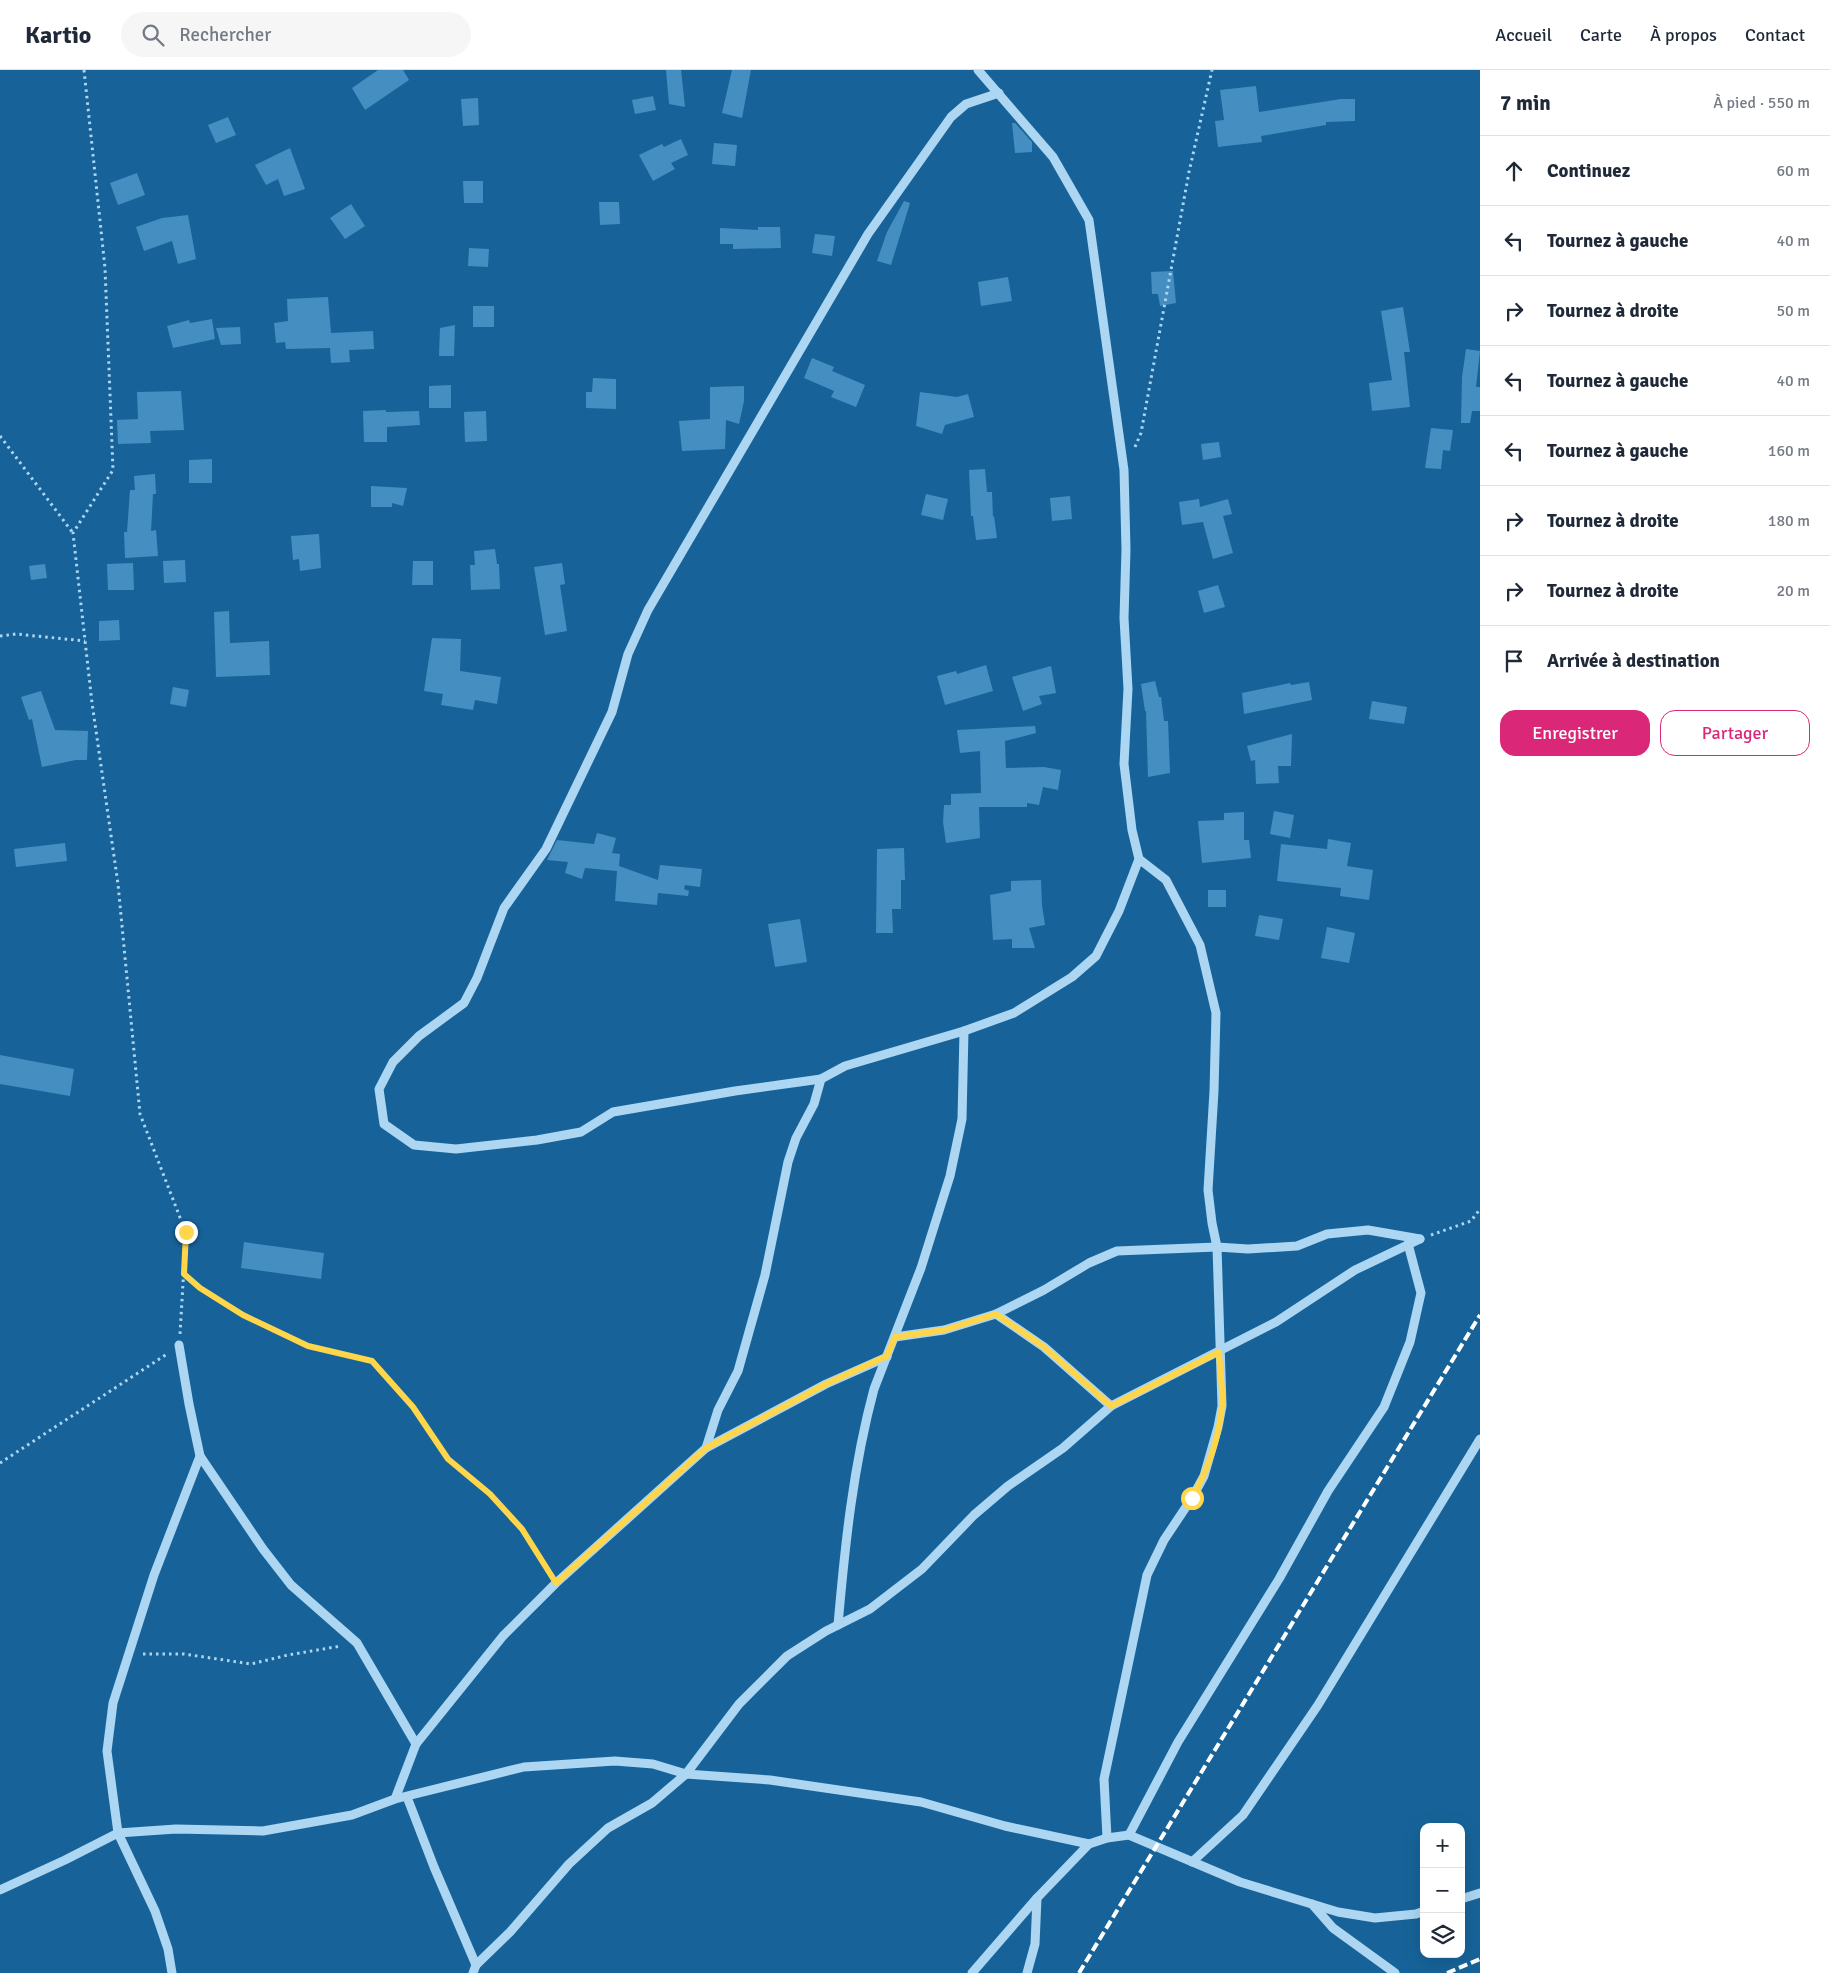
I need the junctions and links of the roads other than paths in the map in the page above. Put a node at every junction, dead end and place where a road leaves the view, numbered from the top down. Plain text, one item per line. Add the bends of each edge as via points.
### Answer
1 (978, 70) edge
2 (999, 93) junction
3 (1139, 859) junction
4 (964, 1031) junction
5 (821, 1079) junction
6 (1408, 1244) junction
7 (1217, 1247) junction
8 (996, 1314) junction
9 (895, 1337) junction
10 (179, 1345) road end
11 (1219, 1352) junction
12 (887, 1356) junction
13 (1111, 1406) junction
14 (1480, 1439) edge
15 (706, 1448) junction
16 (200, 1456) junction
17 (838, 1625) junction
18 (416, 1744) junction
19 (686, 1774) junction
20 (407, 1797) junction
21 (396, 1799) junction
22 (118, 1833) junction
23 (1129, 1835) junction
24 (1107, 1838) junction
25 (1089, 1844) junction
26 (1192, 1862) junction
27 (0, 1890) edge
28 (1480, 1893) edge
29 (1037, 1898) junction
30 (1465, 1898) edge
31 (1312, 1904) junction
32 (1420, 1912) edge
33 (475, 1969) edge
34 (172, 1973) edge
35 (972, 1973) edge
36 (1026, 1973) edge
37 (1395, 1973) edge

1 - 2 street
2 - 3 street via 1053,157 1090,220 1124,470 1124,618 1128,689 1124,764
2 - 5 street via 966,104 951,118 868,234 648,610 628,654 612,712 546,849 504,908 464,1003 419,1036 393,1062 379,1089 384,1124 414,1145 456,1149 581,1132 613,1112
3 - 4 street via 1119,911 1096,956 1072,977 1014,1013
3 - 7 street via 1166,880 1200,945 1216,1013 1208,1190
4 - 5 street via 846,1066
4 - 9 street via 962,1118 950,1176
5 - 15 street via 814,1104 796,1138 788,1162 766,1275 738,1371 718,1410
6 - 7 street via 1420,1239 1368,1230 1327,1234 1297,1246
6 - 11 street via 1355,1270 1276,1322
6 - 23 street via 1421,1293 1410,1342 1384,1407 1328,1491 1266,1600 1178,1742
7 - 8 street via 1116,1251
7 - 11 street
8 - 9 street via 944,1330
8 - 13 street via 1044,1347
9 - 12 street
10 - 16 street
11 - 13 street
11 - 24 street via 1222,1406 1204,1476 1164,1540 1147,1575 1104,1779
12 - 15 street via 826,1384
12 - 17 street via 874,1389 859,1451
13 - 17 street via 1063,1448 1008,1486 974,1515 922,1570 870,1609
14 - 26 street via 1318,1705 1254,1800 1243,1815
15 - 18 street via 556,1583 503,1636
16 - 18 street via 291,1585 357,1643
16 - 22 street via 154,1575 113,1703 107,1751
17 - 19 street via 787,1656 739,1704
18 - 21 street
19 - 20 street via 653,1764 615,1761 524,1767
19 - 25 street via 770,1780 921,1802 1005,1826
19 - 33 street via 652,1803 608,1828 569,1864
20 - 21 street
20 - 33 street
21 - 22 street via 352,1815 264,1831 176,1829
22 - 27 street
22 - 34 street via 155,1911
23 - 24 street
23 - 26 street
24 - 25 street
25 - 29 street
26 - 31 street via 1240,1882
28 - 30 street
29 - 35 street
29 - 36 street via 1035,1944
31 - 32 street via 1375,1918
31 - 37 street via 1333,1928

